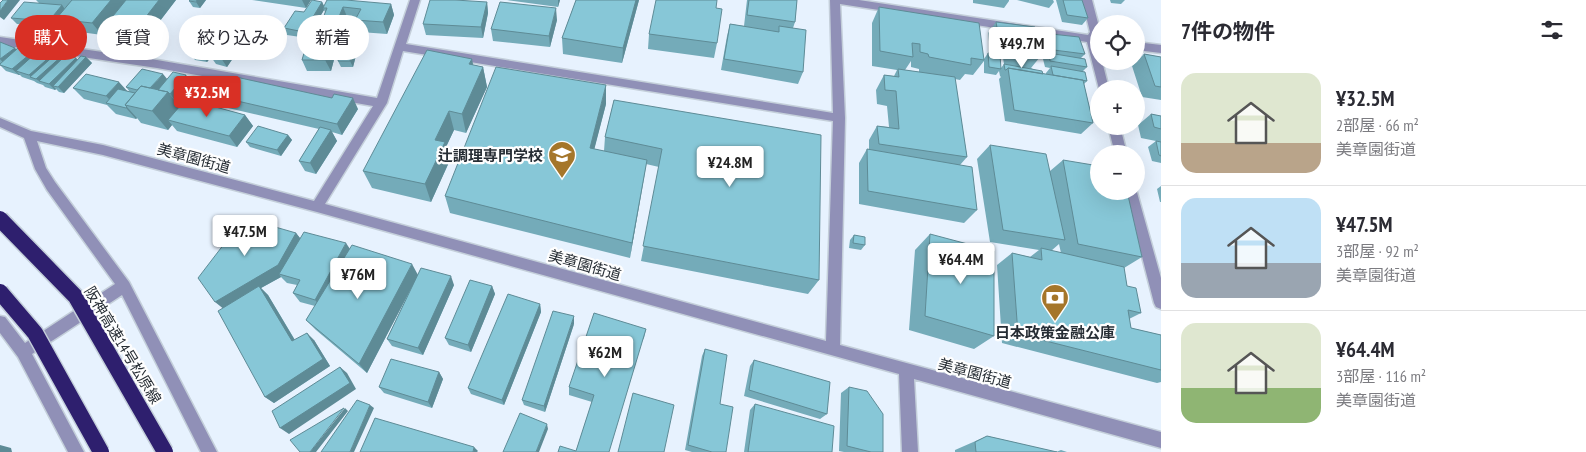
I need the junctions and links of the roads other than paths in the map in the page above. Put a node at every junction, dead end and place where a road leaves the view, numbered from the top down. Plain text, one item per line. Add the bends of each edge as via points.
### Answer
1 (415, 0) edge
2 (836, 0) edge
3 (1087, 0) edge
4 (1091, 15) edge
5 (1090, 38) edge
6 (0, 41) edge
7 (401, 47) junction
8 (1145, 47) edge
9 (1161, 49) edge
10 (381, 103) junction
11 (839, 118) junction
12 (0, 122) edge
13 (29, 134) junction
14 (1133, 200) edge
15 (317, 208) junction
16 (0, 219) edge
17 (124, 286) junction
18 (0, 292) edge
19 (1161, 303) edge
20 (0, 322) edge
21 (833, 350) junction
22 (23, 352) junction
23 (906, 371) junction
24 (1161, 440) edge
25 (76, 452) edge
26 (101, 452) edge
27 (165, 452) edge
28 (209, 452) edge
29 (910, 452) edge

1 - 7 street
2 - 5 street
2 - 11 street
3 - 4 street
6 - 10 street via 157,64
7 - 10 street
7 - 11 street
8 - 9 street
10 - 15 street
11 - 21 street
12 - 13 street, 美章園街道
13 - 15 street, 美章園街道 via 103,150
13 - 17 street via 41,169 51,186
14 - 19 street
15 - 21 street, 美章園街道
16 - 27 highway, 阪神高速14号松原線, bridge via 76,298
17 - 22 street
17 - 28 street
18 - 26 highway, bridge via 35,333
20 - 22 street
21 - 23 street, 美章園街道
22 - 25 street
23 - 24 street, 美章園街道
23 - 29 street

